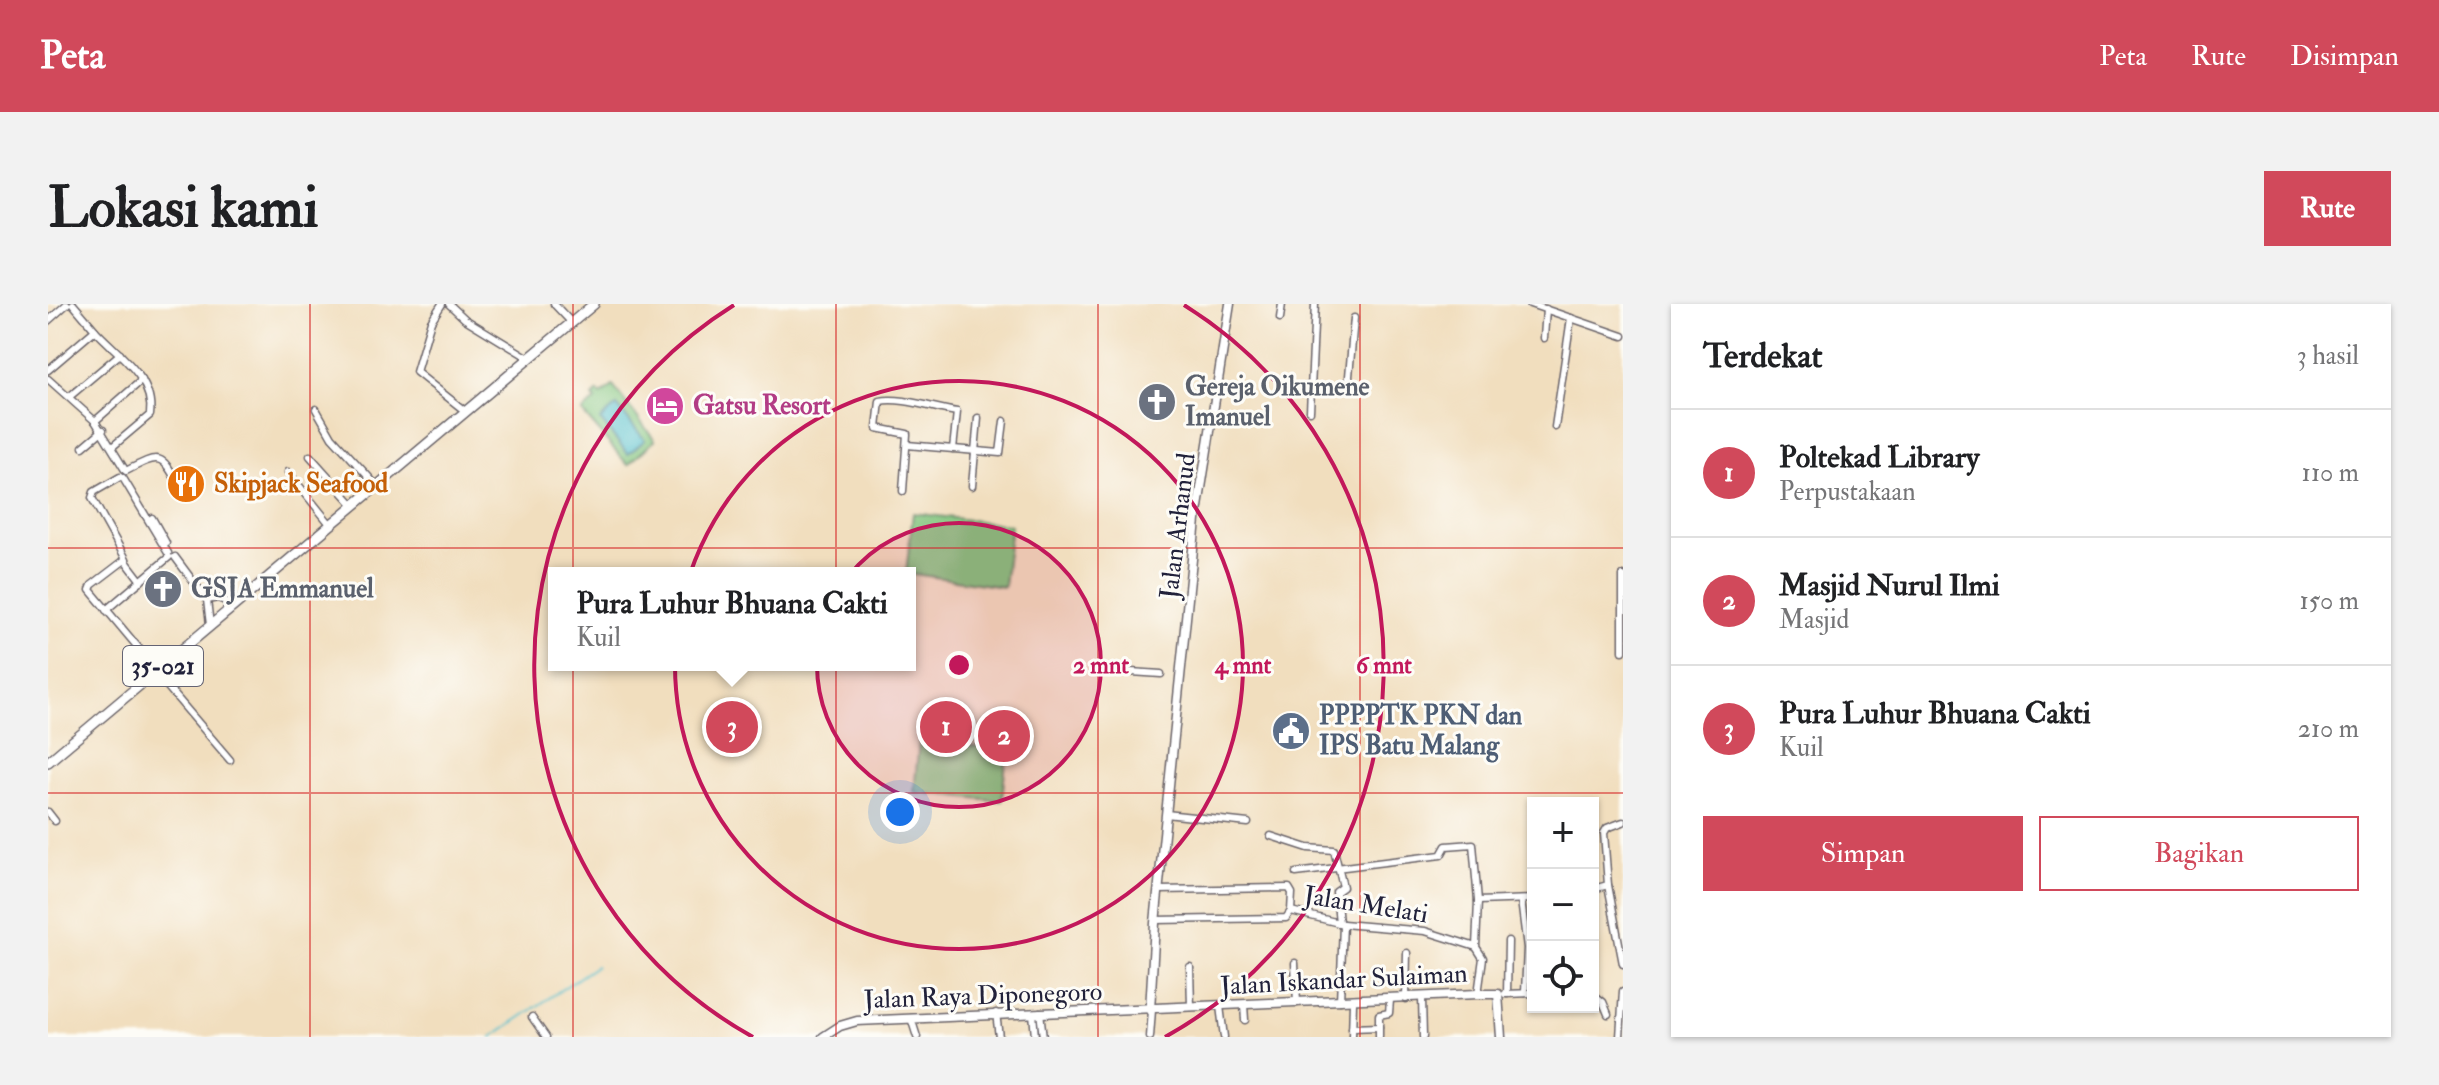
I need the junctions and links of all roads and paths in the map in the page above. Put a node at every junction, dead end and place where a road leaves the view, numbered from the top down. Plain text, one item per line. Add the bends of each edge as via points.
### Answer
1 (70, 304) edge
2 (442, 304) edge
3 (449, 304) edge
4 (554, 304) edge
5 (594, 304) edge
6 (1230, 304) edge
7 (1282, 304) edge
8 (1315, 304) edge
9 (1530, 304) edge
10 (1568, 304) edge
11 (1546, 309) junction
12 (1563, 314) junction
13 (1280, 318) dead end
14 (1354, 318) dead end
15 (1571, 318) junction
16 (48, 321) edge
17 (571, 322) junction
18 (95, 330) junction
19 (1623, 336) edge
20 (1544, 338) dead end
21 (120, 354) junction
22 (529, 358) junction
23 (48, 370) edge
24 (48, 379) edge
25 (142, 380) junction
26 (1308, 386) junction
27 (69, 397) junction
28 (316, 409) dead end
29 (465, 411) junction
30 (1310, 411) dead end
31 (978, 418) dead end
32 (95, 421) junction
33 (1004, 421) dead end
34 (1555, 427) dead end
35 (97, 434) junction
36 (907, 445) junction
37 (83, 447) dead end
38 (113, 449) junction
39 (953, 449) junction
40 (974, 451) junction
41 (310, 456) dead end
42 (288, 472) dead end
43 (125, 474) junction
44 (376, 485) junction
45 (972, 486) dead end
46 (180, 487) dead end
47 (903, 491) dead end
48 (353, 504) junction
49 (330, 524) junction
50 (171, 555) junction
51 (125, 560) junction
52 (1623, 576) edge
53 (141, 581) junction
54 (207, 600) junction
55 (234, 605) junction
56 (106, 610) junction
57 (210, 625) junction
58 (1623, 651) edge
59 (154, 668) junction
60 (1116, 671) dead end
61 (1161, 674) dead end
62 (50, 757) edge
63 (230, 760) dead end
64 (48, 812) edge
65 (1166, 814) junction
66 (55, 821) dead end
67 (1623, 822) edge
68 (1248, 823) dead end
69 (1271, 836) dead end
70 (1341, 868) junction
71 (1296, 873) dead end
72 (1608, 885) junction
73 (1599, 887) edge
74 (1158, 890) junction
75 (1521, 900) junction
76 (1527, 900) edge
77 (1478, 901) junction
78 (1291, 911) junction
79 (1155, 920) junction
80 (1341, 924) junction
81 (1508, 941) dead end
82 (1476, 947) junction
83 (1527, 948) edge
84 (1407, 953) dead end
85 (1295, 963) dead end
86 (1623, 964) edge
87 (1190, 967) dead end
88 (1623, 991) edge
89 (1527, 993) edge
90 (1478, 994) junction
91 (1502, 994) junction
92 (1422, 998) junction
93 (1406, 999) junction
94 (1599, 999) edge
95 (1390, 1000) junction
96 (1340, 1001) junction
97 (1353, 1001) junction
98 (1297, 1003) junction
99 (1244, 1005) junction
100 (1220, 1006) junction
101 (1191, 1007) junction
102 (1151, 1010) junction
103 (1037, 1012) junction
104 (996, 1013) junction
105 (1608, 1014) dead end
106 (532, 1017) dead end
107 (911, 1018) junction
108 (1245, 1020) dead end
109 (1379, 1027) junction
110 (1352, 1028) junction
111 (546, 1037) edge
112 (823, 1037) edge
113 (917, 1037) edge
114 (999, 1037) edge
115 (1035, 1037) edge
116 (1043, 1037) edge
117 (1150, 1037) edge
118 (1224, 1037) edge
119 (1352, 1037) edge
120 (1379, 1037) edge
121 (1423, 1037) edge
122 (1501, 1037) edge
123 (1620, 1037) edge

1 - 16 street
1 - 18 street
2 - 29 street via 431,321 416,372
3 - 22 street
4 - 17 street
5 - 17 main road
6 - 65 street, Jalan Arhanud via 1196,520
7 - 13 street
8 - 26 street
9 - 11 street
10 - 12 street
11 - 12 street
11 - 20 street
12 - 15 street
14 - 26 street via 1348,388
15 - 19 street
15 - 34 street
17 - 22 main road
18 - 21 street
18 - 23 street
21 - 25 street
21 - 27 street
22 - 29 main road
24 - 27 street
25 - 32 street
25 - 38 street via 150,396 150,415
26 - 30 street
27 - 32 street
28 - 44 street via 332,437
29 - 44 main road
31 - 40 street
32 - 35 street
33 - 40 street via 1000,453
35 - 37 street
35 - 38 street
36 - 39 street
36 - 39 street via 905,432 877,428 882,400 957,412
36 - 47 street
38 - 43 street
39 - 40 street
40 - 45 street
41 - 48 street
42 - 49 street
43 - 46 street via 156,457 169,463
43 - 50 street
43 - 51 street via 92,498
44 - 48 main road
48 - 49 main road
49 - 55 main road, 35-021
50 - 53 street
50 - 54 street
51 - 53 street
51 - 56 street via 90,588
52 - 58 street
53 - 56 street
54 - 55 street
54 - 57 street
55 - 57 main road, 35-021
56 - 59 street
57 - 59 main road, 35-021
59 - 62 main road, 35-021
59 - 63 street
60 - 61 street
64 - 66 street
65 - 68 street
65 - 74 street, Jalan Arhanud
67 - 72 street via 1607,828 1602,838
69 - 70 street via 1334,850
70 - 71 street
70 - 77 street via 1441,855 1446,846 1473,844
70 - 80 street via 1343,888 1336,892
72 - 73 street
72 - 86 street
74 - 78 street via 1289,888
74 - 79 street, Jalan Arhanud
75 - 76 street
75 - 77 street
75 - 83 street
77 - 82 street
78 - 79 street, Jalan Melati via 1286,918
78 - 80 street, Jalan Melati
79 - 102 street, Jalan Arhanud
80 - 82 street, Jalan Melati via 1425,931
80 - 96 street
81 - 91 street
82 - 90 street via 1483,955
84 - 93 street
85 - 98 street
87 - 101 street
88 - 123 street
89 - 91 street
90 - 91 street, Jalan Iskandar Sulaiman
90 - 92 street, Jalan Iskandar Sulaiman
91 - 122 street, Jalan Iskandar Sulaiman
92 - 93 street, Jalan Iskandar Sulaiman
92 - 121 street
93 - 95 street, Jalan Iskandar Sulaiman
94 - 105 street
95 - 97 street, Jalan Iskandar Sulaiman
95 - 109 street
96 - 97 street, Jalan Iskandar Sulaiman
96 - 98 street, Jalan Iskandar Sulaiman
97 - 110 street
98 - 99 street, Jalan Iskandar Sulaiman
99 - 100 street, Jalan Iskandar Sulaiman
99 - 108 street
100 - 101 street, Jalan Iskandar Sulaiman
100 - 118 street
101 - 102 street, Jalan Iskandar Sulaiman
102 - 103 street, Jalan Raya Diponegoro
102 - 117 street
103 - 104 street, Jalan Raya Diponegoro
103 - 115 street
103 - 116 street
104 - 107 street, Jalan Raya Diponegoro
104 - 114 street
106 - 111 street
107 - 112 street, Jalan Raya Diponegoro via 851,1022
107 - 113 street
109 - 110 street
109 - 120 street
110 - 119 street

